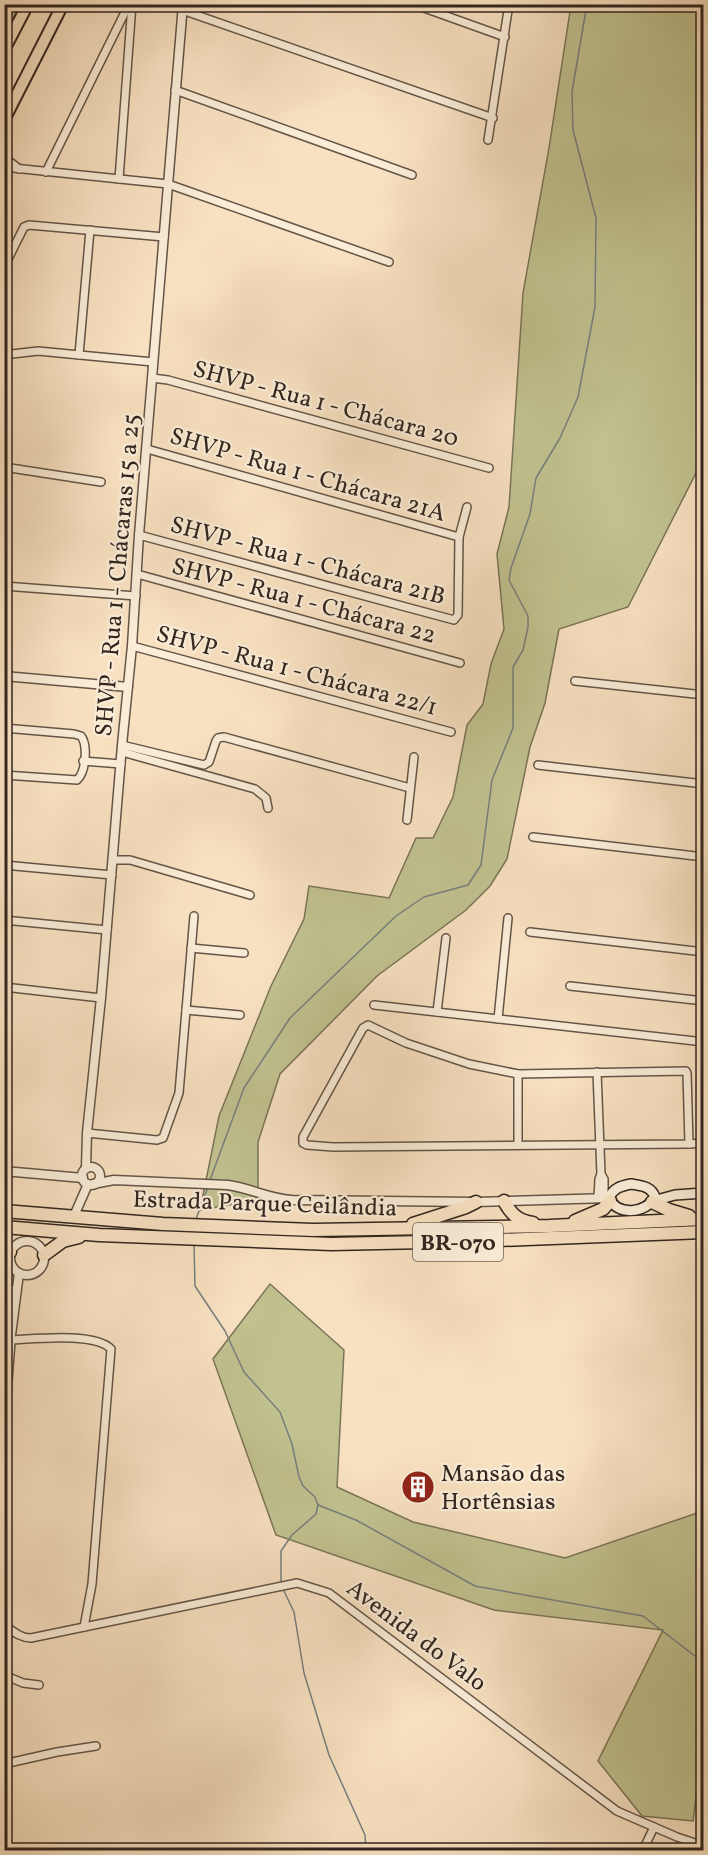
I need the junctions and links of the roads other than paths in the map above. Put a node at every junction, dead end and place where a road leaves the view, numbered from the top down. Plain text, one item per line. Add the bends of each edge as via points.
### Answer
1 (28, 4) edge
2 (63, 4) edge
3 (130, 4) edge
4 (413, 4) edge
5 (509, 4) edge
6 (183, 7) edge
7 (505, 37) junction
8 (4, 50) edge
9 (176, 90) junction
10 (493, 118) junction
11 (4, 120) edge
12 (488, 140) dead end
13 (4, 157) edge
14 (4, 167) edge
15 (19, 169) junction
16 (46, 172) junction
17 (412, 175) dead end
18 (119, 178) junction
19 (168, 184) junction
20 (90, 230) junction
21 (164, 237) junction
22 (389, 262) dead end
23 (4, 267) edge
24 (4, 351) edge
25 (79, 355) junction
26 (153, 362) junction
27 (152, 378) junction
28 (147, 449) junction
29 (4, 467) edge
30 (489, 468) dead end
31 (101, 482) dead end
32 (467, 507) dead end
33 (140, 535) junction
34 (459, 537) junction
35 (137, 574) junction
36 (4, 586) edge
37 (135, 596) junction
38 (132, 646) junction
39 (460, 663) dead end
40 (4, 676) edge
41 (575, 681) dead end
42 (128, 687) junction
43 (704, 695) edge
44 (4, 728) edge
45 (451, 732) dead end
46 (122, 748) junction
47 (414, 757) dead end
48 (83, 761) junction
49 (121, 764) junction
50 (538, 765) dead end
51 (4, 775) edge
52 (704, 784) edge
53 (410, 788) junction
54 (268, 808) dead end
55 (406, 820) dead end
56 (533, 837) dead end
57 (704, 857) edge
58 (113, 860) junction
59 (4, 865) edge
60 (112, 875) junction
61 (250, 895) dead end
62 (194, 916) dead end
63 (508, 918) dead end
64 (4, 920) edge
65 (107, 930) junction
66 (530, 932) dead end
67 (446, 938) dead end
68 (191, 948) junction
69 (704, 952) edge
70 (244, 953) dead end
71 (570, 986) dead end
72 (4, 987) edge
73 (101, 998) junction
74 (704, 1001) edge
75 (374, 1005) dead end
76 (186, 1010) junction
77 (437, 1012) junction
78 (240, 1015) dead end
79 (498, 1019) junction
80 (704, 1041) edge
81 (597, 1072) junction
82 (518, 1074) junction
83 (87, 1133) junction
84 (600, 1143) junction
85 (704, 1143) edge
86 (689, 1144) junction
87 (518, 1145) junction
88 (93, 1168) junction
89 (4, 1171) edge
90 (114, 1180) junction
91 (88, 1182) junction
92 (704, 1193) edge
93 (653, 1198) junction
94 (605, 1199) junction
95 (504, 1201) junction
96 (477, 1202) junction
97 (4, 1210) edge
98 (74, 1216) junction
99 (701, 1219) edge
100 (555, 1226) junction
101 (4, 1227) edge
102 (399, 1229) junction
103 (704, 1232) edge
104 (99, 1235) junction
105 (7, 1255) edge
106 (44, 1255) junction
107 (18, 1273) junction
108 (4, 1289) edge
109 (15, 1290) junction
110 (9, 1336) edge
111 (6, 1372) edge
112 (5, 1405) edge
113 (4, 1426) edge
114 (4, 1625) edge
115 (84, 1627) junction
116 (4, 1675) edge
117 (39, 1684) dead end
118 (96, 1746) dead end
119 (4, 1764) edge
120 (654, 1827) junction
121 (704, 1846) edge
122 (643, 1851) edge

1 - 8 main road
2 - 11 main road
3 - 16 street
3 - 18 street
4 - 7 street
5 - 7 street
6 - 9 street, SHVP - Rua 1 - Chácaras 15 a 25
6 - 10 street
7 - 10 street
9 - 17 street
9 - 19 street, SHVP - Rua 1 - Chácaras 15 a 25
10 - 12 street
13 - 15 street
14 - 15 street
15 - 16 street
16 - 18 street
18 - 19 street
19 - 21 street, SHVP - Rua 1 - Chácaras 15 a 25
19 - 22 street
20 - 21 street
20 - 23 street via 26,226
20 - 25 street
21 - 26 street, SHVP - Rua 1 - Chácaras 15 a 25
24 - 25 street via 16,355 38,351
25 - 26 street
26 - 27 street, SHVP - Rua 1 - Chácaras 15 a 25
27 - 28 street, SHVP - Rua 1 - Chácaras 15 a 25
27 - 30 street, SHVP - Rua 1 - Chácara 20
28 - 33 street, SHVP - Rua 1 - Chácaras 15 a 25
28 - 34 street, SHVP - Rua 1 - Chácara 21A
29 - 31 street
32 - 34 street
33 - 34 street, SHVP - Rua 1 - Chácara 21B via 454,620 458,615
33 - 35 street, SHVP - Rua 1 - Chácaras 15 a 25
35 - 37 street, SHVP - Rua 1 - Chácaras 15 a 25
35 - 39 street, SHVP - Rua 1 - Chácara 22
36 - 37 street
37 - 38 street, SHVP - Rua 1 - Chácaras 15 a 25
38 - 42 street, SHVP - Rua 1 - Chácaras 15 a 25
38 - 45 street, SHVP - Rua 1 - Chácara 22/1
40 - 42 street
41 - 43 street
42 - 46 street, SHVP - Rua 1 - Chácaras 15 a 25
44 - 48 street via 78,735 85,744
46 - 49 street, SHVP - Rua 1 - Chácaras 15 a 25
46 - 53 street via 204,765 209,762 218,738 224,737
46 - 54 street via 249,787 262,793
47 - 53 street
48 - 49 street
48 - 51 street via 81,776 74,781
49 - 58 street, SHVP - Rua 1 - Chácaras 15 a 25
50 - 52 street
53 - 55 street
56 - 57 street
58 - 60 street, SHVP - Rua 1 - Chácaras 15 a 25
58 - 61 street via 130,861
59 - 60 street
60 - 65 street, SHVP - Rua 1 - Chácaras 15 a 25
62 - 68 street
63 - 79 street
64 - 65 street
65 - 73 street, SHVP - Rua 1 - Chácaras 15 a 25
66 - 69 street
67 - 77 street
68 - 70 street
68 - 76 street
71 - 74 street
72 - 73 street
73 - 83 street, SHVP - Rua 1 - Chácaras 15 a 25
75 - 77 street
76 - 78 street
76 - 83 street via 179,1093 163,1138
77 - 79 street
79 - 80 street
81 - 82 street
81 - 84 street
81 - 86 street via 686,1071
82 - 87 street
82 - 87 street via 469,1064 365,1026 303,1140 307,1145 333,1148
83 - 88 street, SHVP - Rua 1 - Chácaras 15 a 25
84 - 86 street
84 - 87 street
84 - 94 street
85 - 86 street
88 - 90 street
88 - 91 street via 83,1172
88 - 91 street via 99,1179
89 - 91 street
90 - 91 street
90 - 96 street via 228,1185 280,1199
91 - 98 street
92 - 93 main road
93 - 94 main road via 642,1209 633,1210 617,1207
93 - 94 main road via 645,1186 632,1184 615,1189
93 - 99 highway via 669,1210
94 - 95 street
94 - 100 highway via 603,1209
95 - 96 street
95 - 100 highway via 512,1214 525,1222
96 - 102 highway
97 - 98 highway, Estrada Parque Ceilândia / BR-070
98 - 102 highway, Estrada Parque Ceilândia / BR-070 via 163,1224
99 - 100 highway, Estrada Parque Ceilândia / BR-070
100 - 102 highway, Estrada Parque Ceilândia / BR-070
101 - 104 highway, Estrada Parque Ceilândia / BR-070
103 - 104 highway, Estrada Parque Ceilândia / BR-070 via 343,1244
104 - 106 highway via 63,1241
105 - 106 street via 17,1244 28,1241 38,1245
105 - 107 street
106 - 107 street via 42,1266 34,1274
107 - 109 street
108 - 109 street
109 - 110 street
110 - 111 street
110 - 115 street via 99,1341 111,1349 92,1584
111 - 112 street
112 - 113 street
114 - 115 street, Avenida do Valo via 24,1638
115 - 120 street, Avenida do Valo via 297,1583 329,1593 617,1811
116 - 117 street via 23,1683
118 - 119 street
120 - 121 street, Avenida do Valo
120 - 122 street

